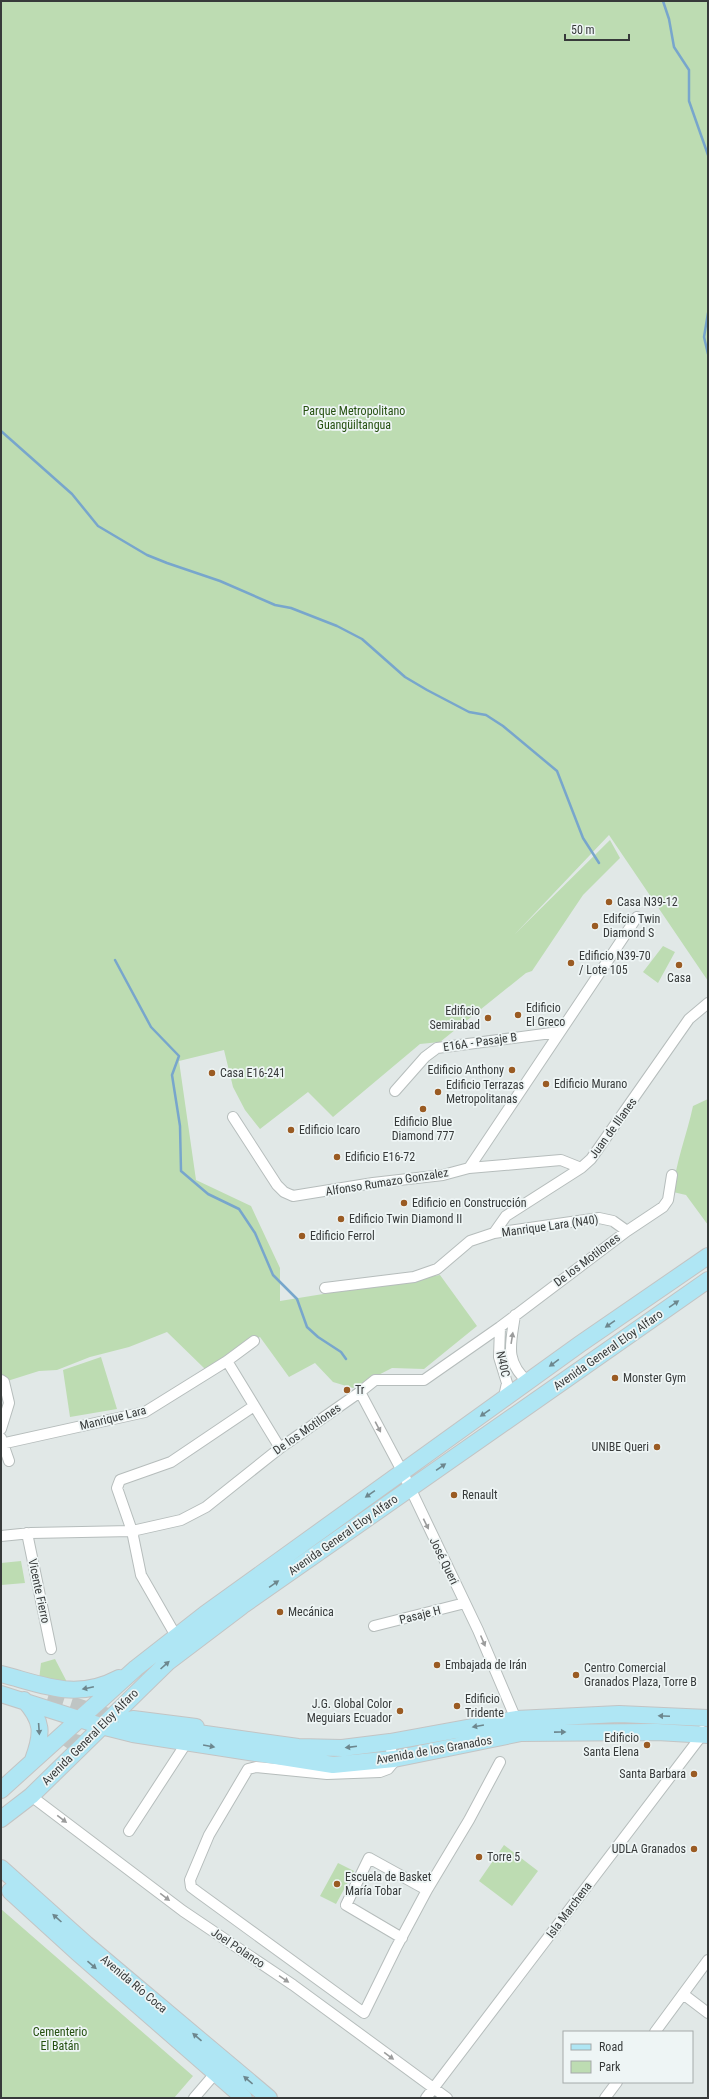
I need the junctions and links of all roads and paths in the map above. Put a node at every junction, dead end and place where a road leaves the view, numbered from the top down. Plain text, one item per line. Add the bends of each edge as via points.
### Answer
1 (637, 917) dead end
2 (708, 1003) edge
3 (559, 1032) junction
4 (395, 1091) dead end
5 (233, 1117) dead end
6 (469, 1168) junction
7 (581, 1168) junction
8 (672, 1175) dead end
9 (627, 1231) junction
10 (494, 1233) junction
11 (708, 1256) edge
12 (708, 1280) edge
13 (325, 1288) dead end
14 (515, 1315) junction
15 (500, 1327) junction
16 (254, 1341) dead end
17 (228, 1361) junction
18 (1, 1380) edge
19 (528, 1382) junction
20 (360, 1392) junction
21 (502, 1400) junction
22 (254, 1406) junction
23 (1, 1429) edge
24 (2, 1442) edge
25 (280, 1448) junction
26 (9, 1461) dead end
27 (402, 1471) junction
28 (409, 1489) junction
29 (132, 1531) junction
30 (27, 1533) junction
31 (1, 1536) edge
32 (301, 1543) junction
33 (313, 1557) junction
34 (465, 1603) junction
35 (374, 1626) dead end
36 (176, 1636) junction
37 (51, 1649) dead end
38 (136, 1668) junction
39 (1, 1674) edge
40 (1, 1683) edge
41 (136, 1691) junction
42 (1, 1694) edge
43 (48, 1697) tunnel mouth
44 (24, 1700) junction
45 (78, 1718) junction
46 (705, 1718) edge
47 (101, 1726) junction
48 (134, 1726) junction
49 (519, 1726) junction
50 (66, 1730) junction
51 (705, 1735) edge
52 (187, 1742) junction
53 (390, 1742) junction
54 (67, 1748) tunnel mouth
55 (394, 1759) junction
56 (32, 1761) junction
57 (500, 1762) dead end
58 (1, 1790) edge
59 (31, 1796) junction
60 (1, 1800) edge
61 (1, 1808) edge
62 (1, 1819) edge
63 (129, 1831) dead end
64 (1, 1868) edge
65 (1, 1882) edge
66 (427, 1890) junction
67 (1, 1892) edge
68 (402, 1938) junction
69 (78, 1953) junction
70 (708, 1960) edge
71 (683, 1994) junction
72 (708, 2013) edge
73 (656, 2031) edge
74 (221, 2068) junction
75 (616, 2083) edge
76 (434, 2088) junction
77 (194, 2098) edge
78 (244, 2098) edge
79 (269, 2098) edge
80 (426, 2098) edge
81 (447, 2098) edge
82 (605, 2098) edge

1 - 3 street
2 - 7 street, Juan de Illanes via 689,1019 591,1159
3 - 4 street, E16A - Pasaje B via 437,1048 425,1057
3 - 6 street
5 - 6 street, Alfonso Rumazo Gonzalez via 277,1185 293,1196 443,1175
6 - 7 street, Alfonso Rumazo Gonzalez via 561,1160
7 - 10 street, Juan de Illanes via 506,1216
8 - 9 street, De los Motilones via 668,1200 663,1208
9 - 10 street, Manrique Lara (N40) via 613,1221 599,1218
9 - 14 street, De los Motilones
10 - 13 street via 470,1241 437,1269 414,1278
11 -> 19 main road, Avenida General Eloy Alfaro
28 -> 12 main road, Avenida General Eloy Alfaro
14 - 15 street, De los Motilones
19 -> 14 street, N40C via 519,1374 511,1357
15 - 20 street, De los Motilones via 424,1380 375,1380
15 - 21 street, N40C via 499,1357 507,1383
16 - 17 street, Manrique Lara
17 - 22 street
17 - 24 street, Manrique Lara via 145,1412
18 - 23 street via 4,1382 9,1403
19 - 21 main road, Avenida General Eloy Alfaro
20 - 25 street, De los Motilones
20 -> 27 street, José Queri
21 -> 27 main road, Avenida General Eloy Alfaro
22 - 25 street
22 - 29 street via 171,1462 120,1480 117,1488
24 - 26 street
25 - 29 street, De los Motilones via 206,1507 181,1520
27 - 28 street, José Queri
27 -> 32 main road, Avenida General Eloy Alfaro
28 - 33 main road, Avenida General Eloy Alfaro
28 -> 34 street, José Queri
29 - 30 street, De los Motilones
29 - 36 street via 141,1575
30 - 31 street, De los Motilones
30 - 37 street, Vicente Fierro
32 - 33 main road via 313,1546
32 - 36 main road, Avenida General Eloy Alfaro
41 -> 33 main road, Avenida General Eloy Alfaro via 170,1660
34 - 35 street, Pasaje H
34 -> 49 street, José Queri
36 - 38 main road, Avenida General Eloy Alfaro
38 -> 39 main road via 109,1683 73,1691 63,1691
38 - 45 main road, Avenida General Eloy Alfaro
40 - 43 main road
41 - 47 main road, Avenida General Eloy Alfaro
41 - 48 main road via 126,1709
42 - 44 main road, Avenida de los Granados
44 - 45 main road, Avenida de los Granados
44 -> 56 main road via 34,1710 39,1724 40,1741
45 - 47 main road, Avenida de los Granados
45 - 50 main road, Avenida General Eloy Alfaro
46 -> 49 main road, Avenida de los Granados via 619,1714
46 - 51 street
47 - 48 main road, Avenida de los Granados
47 - 59 main road, Avenida General Eloy Alfaro
48 - 52 main road, Avenida de los Granados
53 -> 48 main road, Avenida de los Granados via 342,1748 298,1747 267,1743 247,1734
49 -> 51 main road, Avenida de los Granados
49 -> 53 main road, Avenida de los Granados
49 - 55 main road, Avenida de los Granados
50 - 56 main road, Avenida General Eloy Alfaro
50 - 60 main road via 54,1748
51 - 76 street, Isla Marchena
52 -> 55 main road, Avenida de los Granados via 333,1765
52 - 63 street
53 - 55 street
54 - 61 main road
55 - 68 street via 384,1771 352,1774 256,1767 248,1769 209,1835 190,1880 191,1887 364,2013
56 - 58 main road, Avenida General Eloy Alfaro
57 - 66 street
59 - 62 main road, Avenida General Eloy Alfaro
59 -> 76 street, Joel Polanco via 183,1911 293,1985
74 -> 64 main road, Avenida Río Coca
65 - 69 main road, Avenida Río Coca
66 - 68 street
66 - 68 street via 369,1858 346,1905
67 - 69 main road via 65,1948
69 -> 74 main road, Avenida Río Coca
70 - 71 street
71 - 72 street
71 - 73 street
74 - 77 street
74 - 78 main road, Avenida Río Coca
79 -> 74 main road, Avenida Río Coca
75 - 82 street
76 - 80 street, Isla Marchena
76 - 81 street, Joel Polanco

